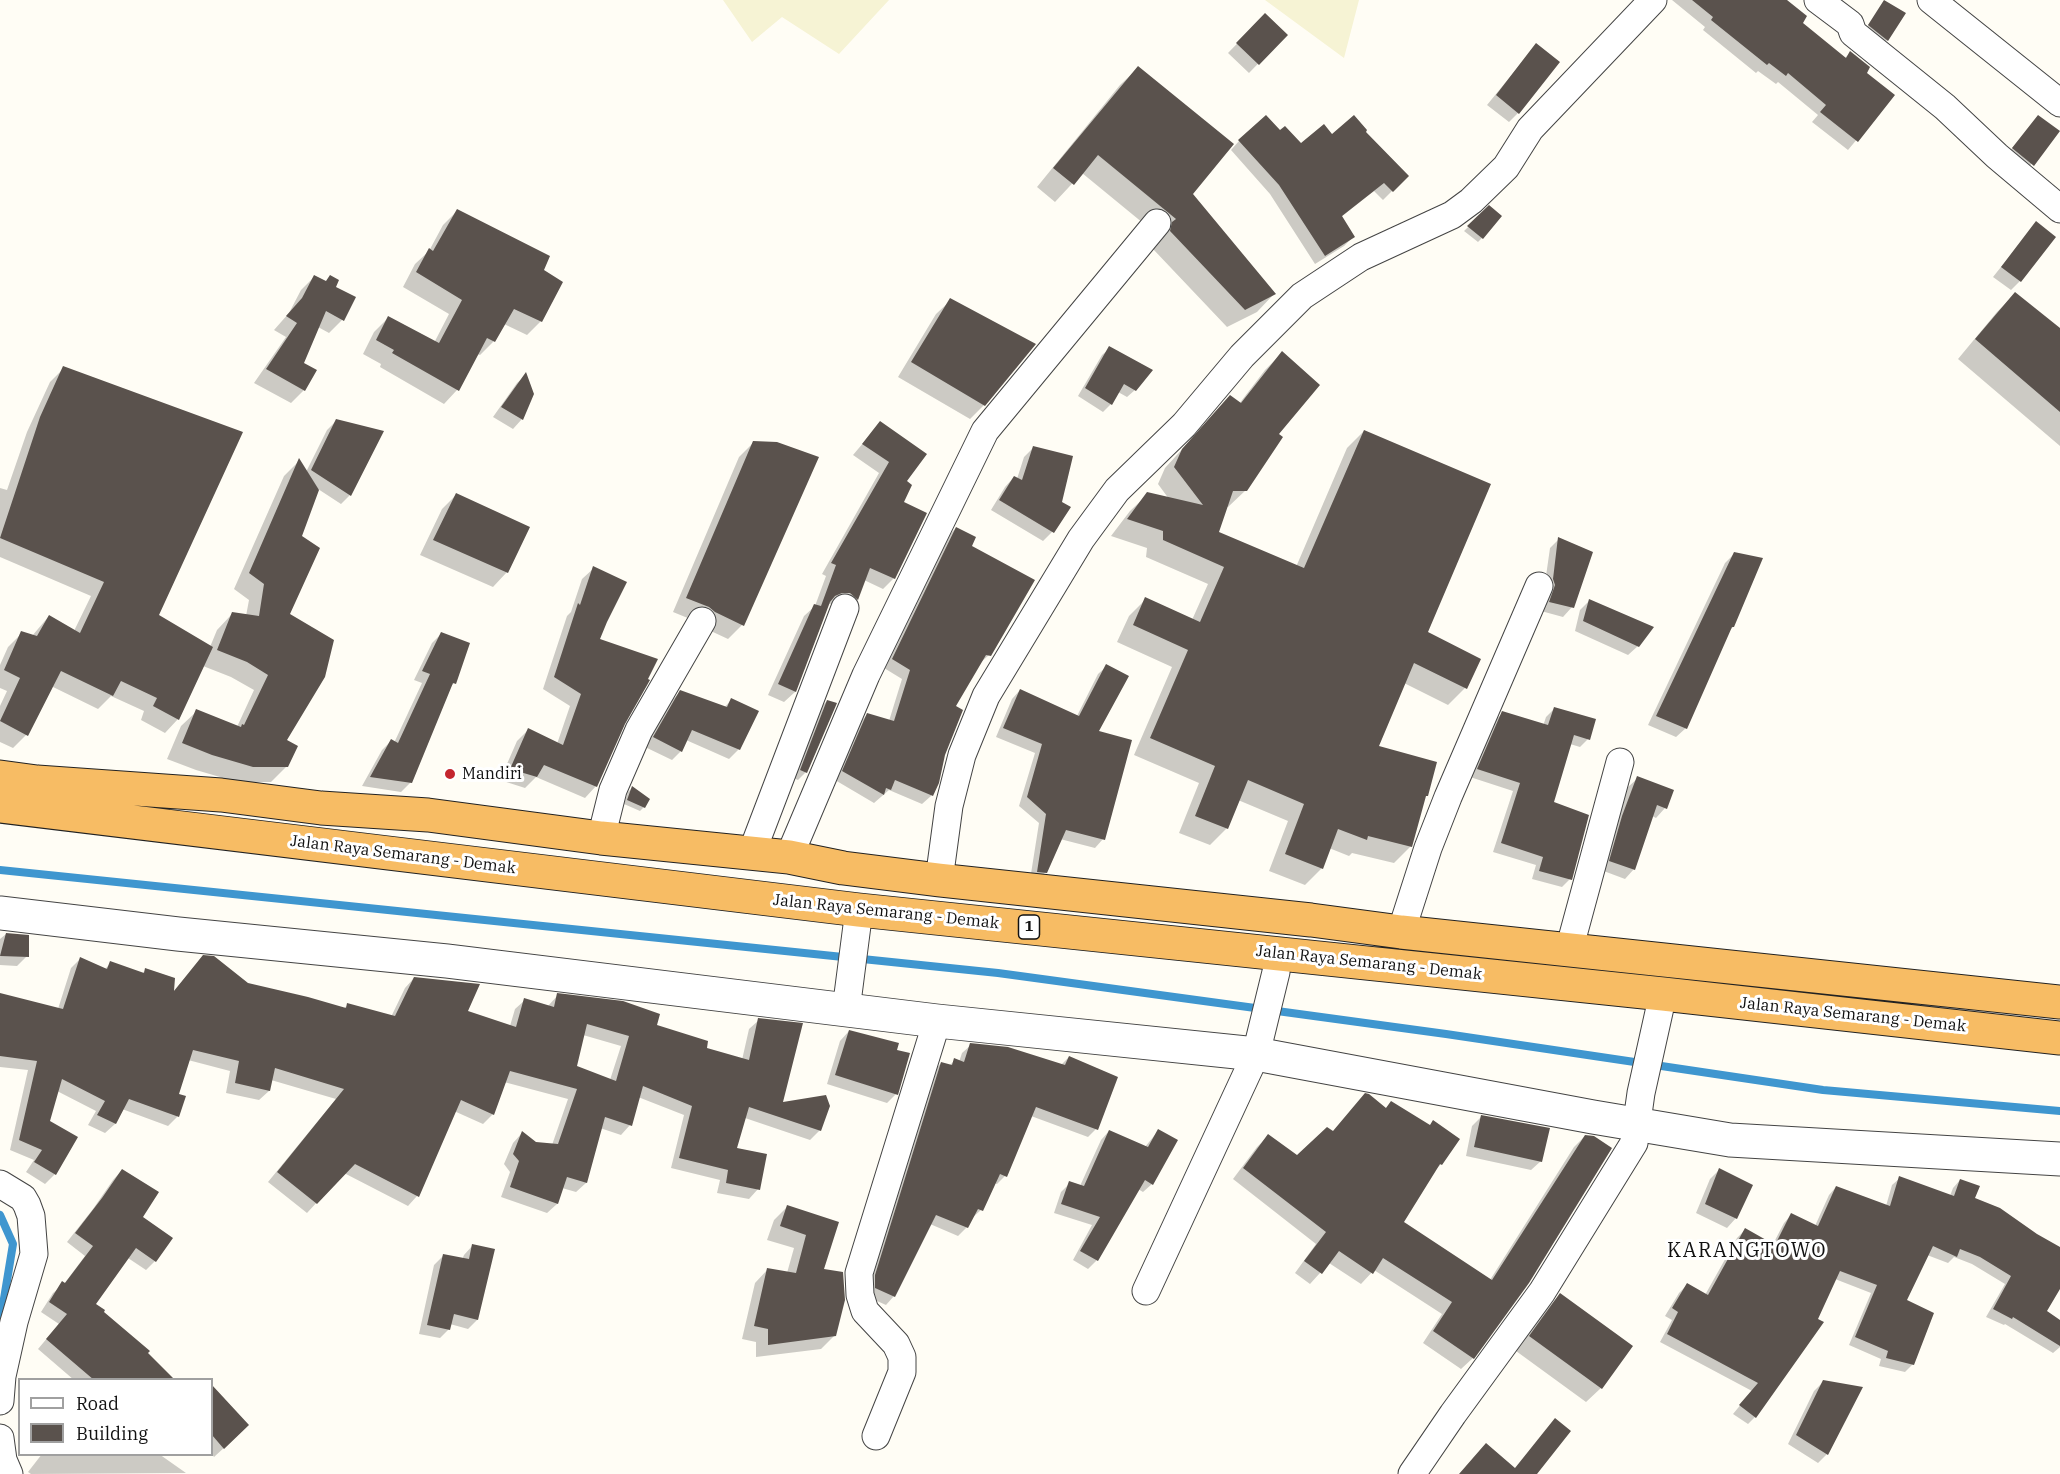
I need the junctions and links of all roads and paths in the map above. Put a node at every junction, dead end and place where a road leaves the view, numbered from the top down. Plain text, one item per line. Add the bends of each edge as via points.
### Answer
1 (1653, 0) edge
2 (1818, 0) edge
3 (1931, 0) edge
4 (2060, 103) edge
5 (2060, 209) edge
6 (1157, 223) dead end
7 (1539, 586) dead end
8 (845, 608) dead end
9 (702, 621) dead end
10 (1620, 762) dead end
11 (0, 777) edge
12 (0, 806) edge
13 (601, 838) junction
14 (752, 852) junction
15 (789, 857) junction
16 (939, 880) junction
17 (1130, 900) junction
18 (0, 913) edge
19 (858, 917) junction
20 (1401, 932) junction
21 (1125, 936) junction
22 (1569, 950) junction
23 (1277, 963) junction
24 (1663, 994) junction
25 (2060, 1002) edge
26 (846, 1004) junction
27 (937, 1021) junction
28 (2060, 1038) edge
29 (1257, 1050) junction
30 (1638, 1108) junction
31 (2060, 1159) edge
32 (0, 1184) edge
33 (1146, 1291) dead end
34 (0, 1401) edge
35 (876, 1436) dead end
36 (0, 1438) edge
37 (9, 1474) edge
38 (1412, 1474) edge

1 - 16 street via 1530,129 1506,167 1471,201 1452,215 1361,256 1302,296 1242,356 1184,425 1117,490 1082,539 986,696 963,754 949,806
2 - 5 street
3 - 4 street
6 - 15 street via 985,431 866,675
7 - 20 street via 1448,797
8 - 14 street
9 - 13 street via 639,730 613,790
10 - 22 street
11 - 13 highway, Jalan Raya Semarang - Demak / 1 via 428,815
12 - 19 highway, Jalan Raya Semarang - Demak / 1
13 - 14 highway, Jalan Raya Semarang - Demak / 1
14 - 15 highway, Jalan Raya Semarang - Demak / 1
15 - 16 highway, Jalan Raya Semarang - Demak / 1
16 - 17 highway, Jalan Raya Semarang - Demak / 1
17 - 20 highway, Jalan Raya Semarang - Demak / 1
17 - 21 highway
18 - 26 street
19 - 21 highway, Jalan Raya Semarang - Demak / 1
19 - 26 street
20 - 22 highway, Jalan Raya Semarang - Demak / 1
21 - 23 highway, Jalan Raya Semarang - Demak / 1
22 - 25 highway, Jalan Raya Semarang - Demak / 1
23 - 24 highway, Jalan Raya Semarang - Demak / 1
23 - 29 street
24 - 28 highway, Jalan Raya Semarang - Demak / 1
24 - 30 street
26 - 27 street
27 - 29 street
27 - 35 street via 859,1273 865,1311 896,1344 902,1357 902,1372
29 - 30 street via 1581,1115
29 - 33 street
30 - 31 street via 1730,1140
30 - 38 street via 1634,1143 1542,1292
32 - 34 street via 23,1198 27,1205 32,1216 34,1254 14,1322
36 - 37 street

